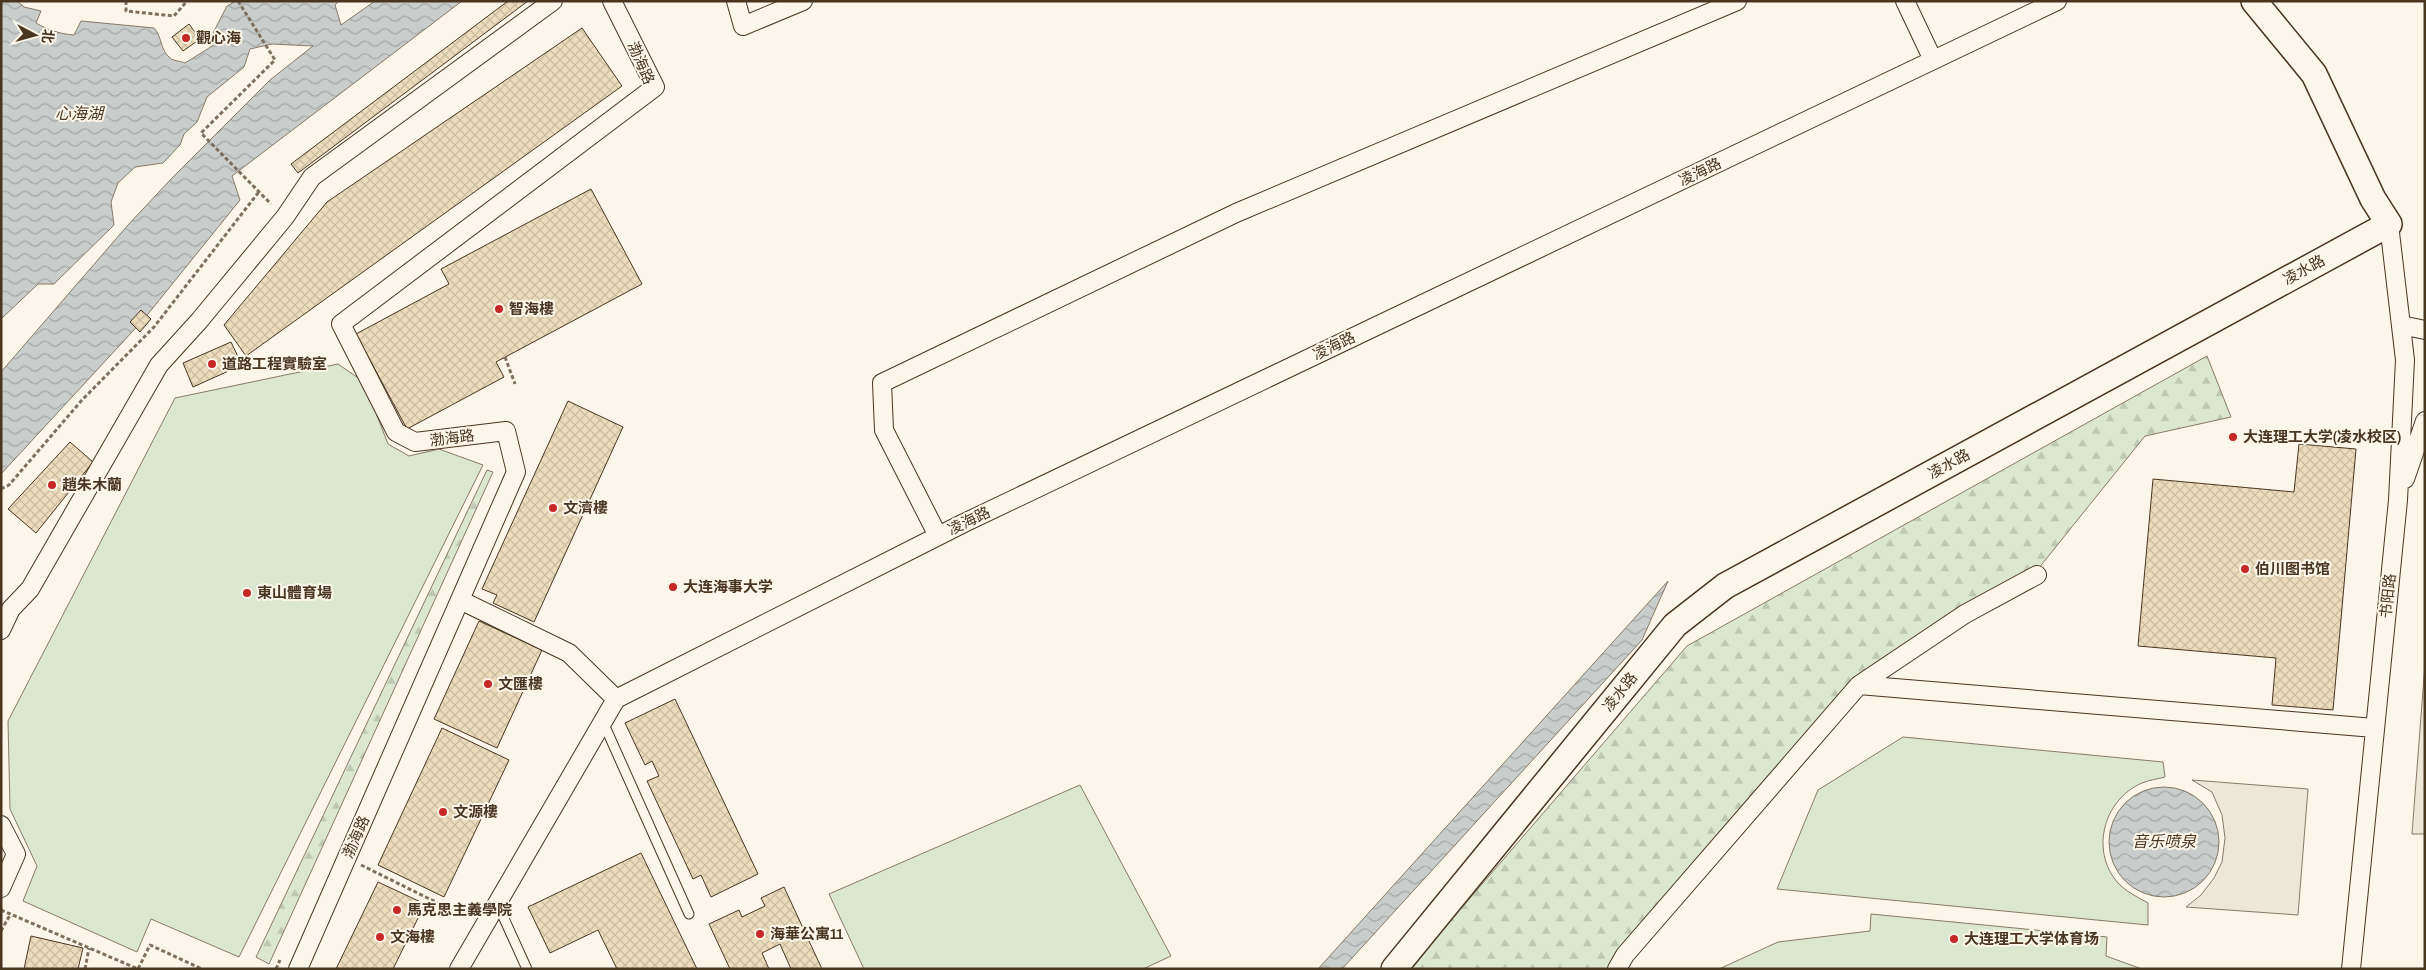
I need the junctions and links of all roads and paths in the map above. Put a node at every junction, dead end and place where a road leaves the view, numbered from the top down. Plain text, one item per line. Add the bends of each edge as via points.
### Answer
1 (126, 1) edge
2 (187, 1) edge
3 (238, 1) edge
4 (553, 1) edge
5 (612, 1) edge
6 (736, 1) edge
7 (803, 1) edge
8 (1737, 1) edge
9 (1905, 1) edge
10 (2057, 1) edge
11 (2254, 1) edge
12 (1933, 60) junction
13 (2389, 224) junction
14 (2401, 325) junction
15 (2425, 330) edge
16 (505, 358) dead end
17 (515, 384) dead end
18 (2425, 421) edge
19 (1, 489) edge
20 (2398, 500) junction
21 (938, 536) junction
22 (2037, 576) dead end
23 (460, 600) junction
24 (1, 630) edge
25 (1859, 685) junction
26 (616, 699) junction
27 (602, 721) junction
28 (2374, 728) junction
29 (1, 825) edge
30 (347, 858) junction
31 (1, 888) edge
32 (497, 901) junction
33 (1, 910) edge
34 (689, 914) dead end
35 (10, 915) junction
36 (462, 915) dead end
37 (1, 931) edge
38 (89, 948) junction
39 (85, 969) edge
40 (202, 969) edge
41 (298, 969) edge
42 (459, 969) edge
43 (527, 969) edge
44 (1394, 969) edge
45 (1617, 969) edge
46 (2351, 969) edge

1 - 2 path via 126,11 174,16
3 - 19 path via 275,60 201,132 258,193 154,327 82,400 9,485
4 - 24 street via 312,176 285,216 159,365 30,589 11,609
5 - 23 street, 渤海路 via 654,87 341,324 396,432 415,442 506,432 516,472
6 - 7 street via 743,26
8 - 21 street via 1236,213 882,383 884,430
9 - 12 street
10 - 12 street, 凌海路
11 - 13 main road via 2314,74 2373,199
12 - 21 street, 凌海路
13 - 14 street, 书阳路
13 - 44 main road, 凌水路 via 1724,586 1675,625
14 - 15 street
14 - 20 street, 书阳路 via 2405,360
16 - 17 path
18 - 20 street
20 - 28 street, 书阳路
21 - 26 street, 凌海路
22 - 25 street via 1965,614
23 - 26 street via 569,653
23 - 30 street, 渤海路
25 - 28 street
25 - 45 street via 1624,955
26 - 27 street
27 - 32 street
27 - 34 lane
28 - 46 street, 书阳路
29 - 31 street via 16,854
30 - 36 path
30 - 41 street, 渤海路
32 - 42 street
32 - 43 lane
33 - 35 path
35 - 37 path
35 - 38 path
38 - 39 path
38 - 40 path via 138,968 150,945

